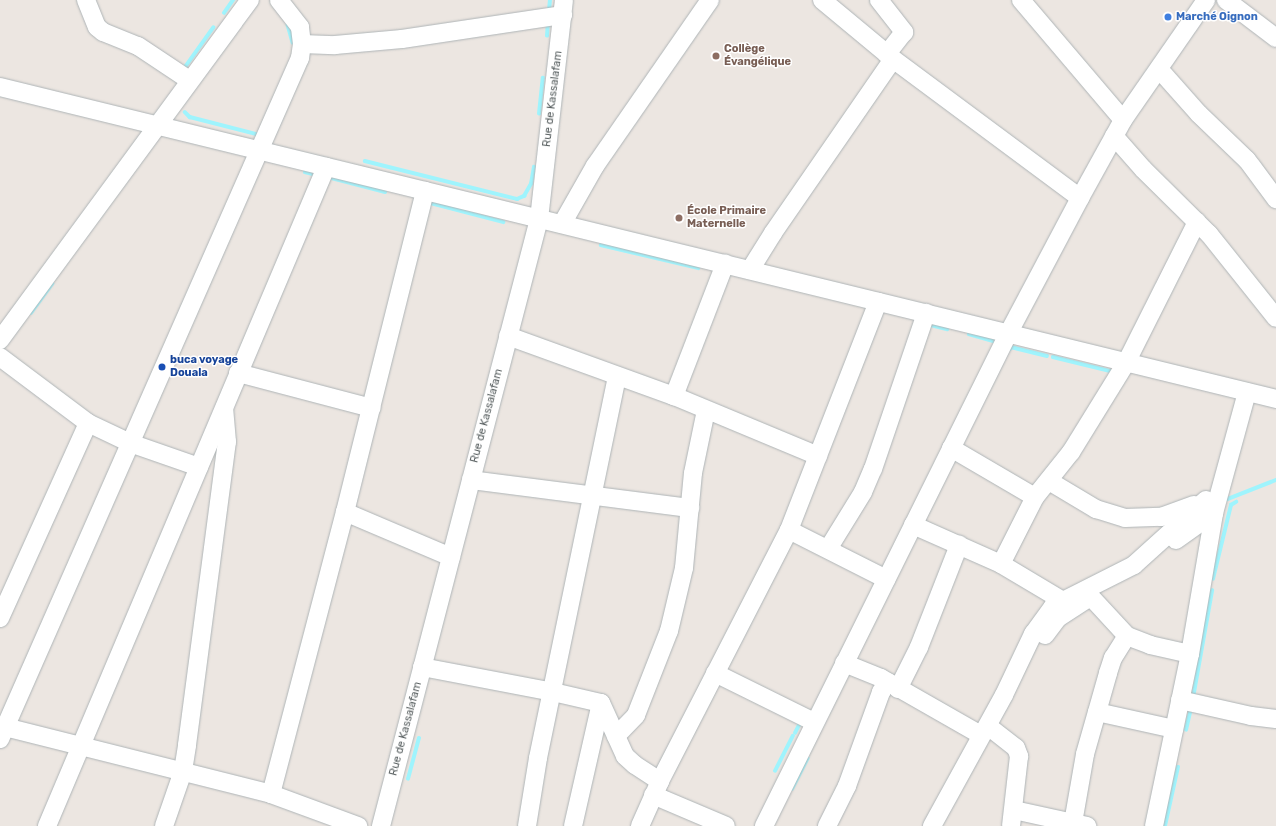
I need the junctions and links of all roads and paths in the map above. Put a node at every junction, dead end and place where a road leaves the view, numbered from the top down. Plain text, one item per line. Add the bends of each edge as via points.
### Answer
1 (86, 0) edge
2 (250, 0) edge
3 (279, 0) edge
4 (710, 0) edge
5 (822, 0) edge
6 (879, 0) edge
7 (1021, 0) edge
8 (1206, 0) edge
9 (1226, 0) edge
10 (564, 7) edge
11 (1276, 38) edge
12 (302, 44) junction
13 (890, 57) junction
14 (1159, 69) junction
15 (189, 80) junction
16 (0, 87) edge
17 (1123, 120) junction
18 (157, 125) junction
19 (1114, 136) junction
20 (259, 150) junction
21 (326, 167) junction
22 (425, 191) junction
23 (1080, 198) junction
24 (1276, 199) edge
25 (539, 219) junction
26 (1197, 222) junction
27 (562, 224) junction
28 (725, 264) junction
29 (750, 270) junction
30 (878, 302) junction
31 (926, 314) junction
32 (1276, 318) edge
33 (1008, 334) junction
34 (508, 336) junction
35 (0, 340) edge
36 (0, 357) edge
37 (1126, 362) junction
38 (238, 373) junction
39 (617, 376) junction
40 (1247, 392) junction
41 (674, 396) junction
42 (1276, 399) edge
43 (224, 408) junction
44 (371, 408) junction
45 (706, 410) junction
46 (88, 422) junction
47 (130, 443) junction
48 (951, 448) junction
49 (818, 456) junction
50 (199, 467) junction
51 (471, 480) junction
52 (1049, 481) junction
53 (592, 496) junction
54 (1035, 497) junction
55 (1213, 502) junction
56 (690, 508) junction
57 (345, 512) junction
58 (913, 525) junction
59 (789, 530) junction
60 (959, 546) junction
61 (828, 549) junction
62 (450, 557) junction
63 (1001, 564) junction
64 (886, 579) junction
65 (1092, 597) junction
66 (1063, 601) junction
67 (0, 618) edge
68 (1126, 636) junction
69 (1190, 654) junction
70 (844, 663) junction
71 (422, 667) junction
72 (715, 673) junction
73 (893, 686) junction
74 (553, 692) junction
75 (1180, 700) junction
76 (601, 703) junction
77 (1097, 712) junction
78 (1276, 719) edge
79 (814, 722) junction
80 (1174, 729) junction
81 (3, 733) edge
82 (987, 733) junction
83 (616, 736) junction
84 (80, 747) junction
85 (182, 771) junction
86 (657, 788) junction
87 (271, 794) junction
88 (1012, 818) edge
89 (1080, 824) edge
90 (47, 826) edge
91 (164, 826) edge
92 (358, 826) edge
93 (381, 826) edge
94 (527, 826) edge
95 (573, 826) edge
96 (640, 826) edge
97 (726, 826) edge
98 (764, 826) edge
99 (827, 826) edge
100 (932, 826) edge
101 (942, 826) edge
102 (1154, 826) edge

1 - 15 street via 97,27 103,32 138,46
2 - 15 street
3 - 12 street via 300,27
4 - 27 street via 595,166
5 - 13 street
6 - 13 street via 904,32
7 - 17 street
8 - 14 street
9 - 11 street
10 - 12 street via 402,39 335,45
10 - 25 street, Rue de Kassalafam
12 - 20 street via 300,58
13 - 23 street
13 - 29 street
14 - 17 street
14 - 24 street via 1199,114 1247,160
15 - 18 street
16 - 18 street
17 - 19 street
18 - 20 street
18 - 35 street
19 - 23 street
19 - 26 street via 1142,169
20 - 21 street
20 - 47 street
21 - 22 street
21 - 38 street
22 - 25 street
22 - 44 street
23 - 33 street
25 - 27 street
25 - 34 street, Rue de Kassalafam
26 - 32 street
26 - 37 street
27 - 28 street
28 - 29 street
28 - 41 street
29 - 30 street
30 - 31 street
30 - 49 street
31 - 33 street
31 - 61 street via 873,469 863,492
33 - 37 street
33 - 48 street
34 - 39 street
34 - 51 street, Rue de Kassalafam
36 - 46 street
37 - 40 street
37 - 52 street
38 - 43 street
38 - 44 street
39 - 41 street
39 - 53 street
40 - 42 street
40 - 55 street
41 - 45 street
43 - 50 street
43 - 85 street via 227,442
44 - 57 street
45 - 49 street
45 - 56 street via 694,462
46 - 47 street
46 - 67 street
47 - 50 street
47 - 81 street
48 - 54 street
48 - 58 street
49 - 59 street
50 - 84 street
51 - 53 street
51 - 62 street, Rue de Kassalafam
52 - 54 street
52 - 55 street via 1096,509 1125,518 1161,517
53 - 56 street
53 - 74 street
54 - 63 street
55 - 65 street
55 - 66 street via 1134,565
55 - 69 street
56 - 83 street via 686,560 669,631 636,715
57 - 62 street
57 - 87 street
58 - 60 street
58 - 64 street
59 - 61 street
59 - 72 street
60 - 63 street
60 - 73 street via 918,647
61 - 64 street
62 - 71 street, Rue de Kassalafam
63 - 66 street
64 - 70 street
65 - 68 street
65 - 82 street via 1058,618 1049,629
66 - 82 street via 1053,606 1038,624
68 - 69 street via 1150,645
68 - 77 street via 1113,658
69 - 75 street
70 - 73 street
70 - 79 street
71 - 74 street
71 - 93 street, Rue de Kassalafam
72 - 79 street
72 - 86 street
73 - 82 street
73 - 99 street via 881,692 847,786
74 - 76 street
74 - 94 street via 538,758
75 - 78 street
75 - 80 street
76 - 83 street
76 - 95 street
77 - 80 street
77 - 89 street via 1085,754
79 - 98 street
80 - 102 street
81 - 84 street
82 - 88 street via 1016,748 1019,756
82 - 100 street
82 - 101 street
83 - 86 street via 625,756
84 - 85 street
84 - 90 street
85 - 87 street
85 - 91 street
86 - 96 street
86 - 97 street
87 - 92 street
88 - 89 street

